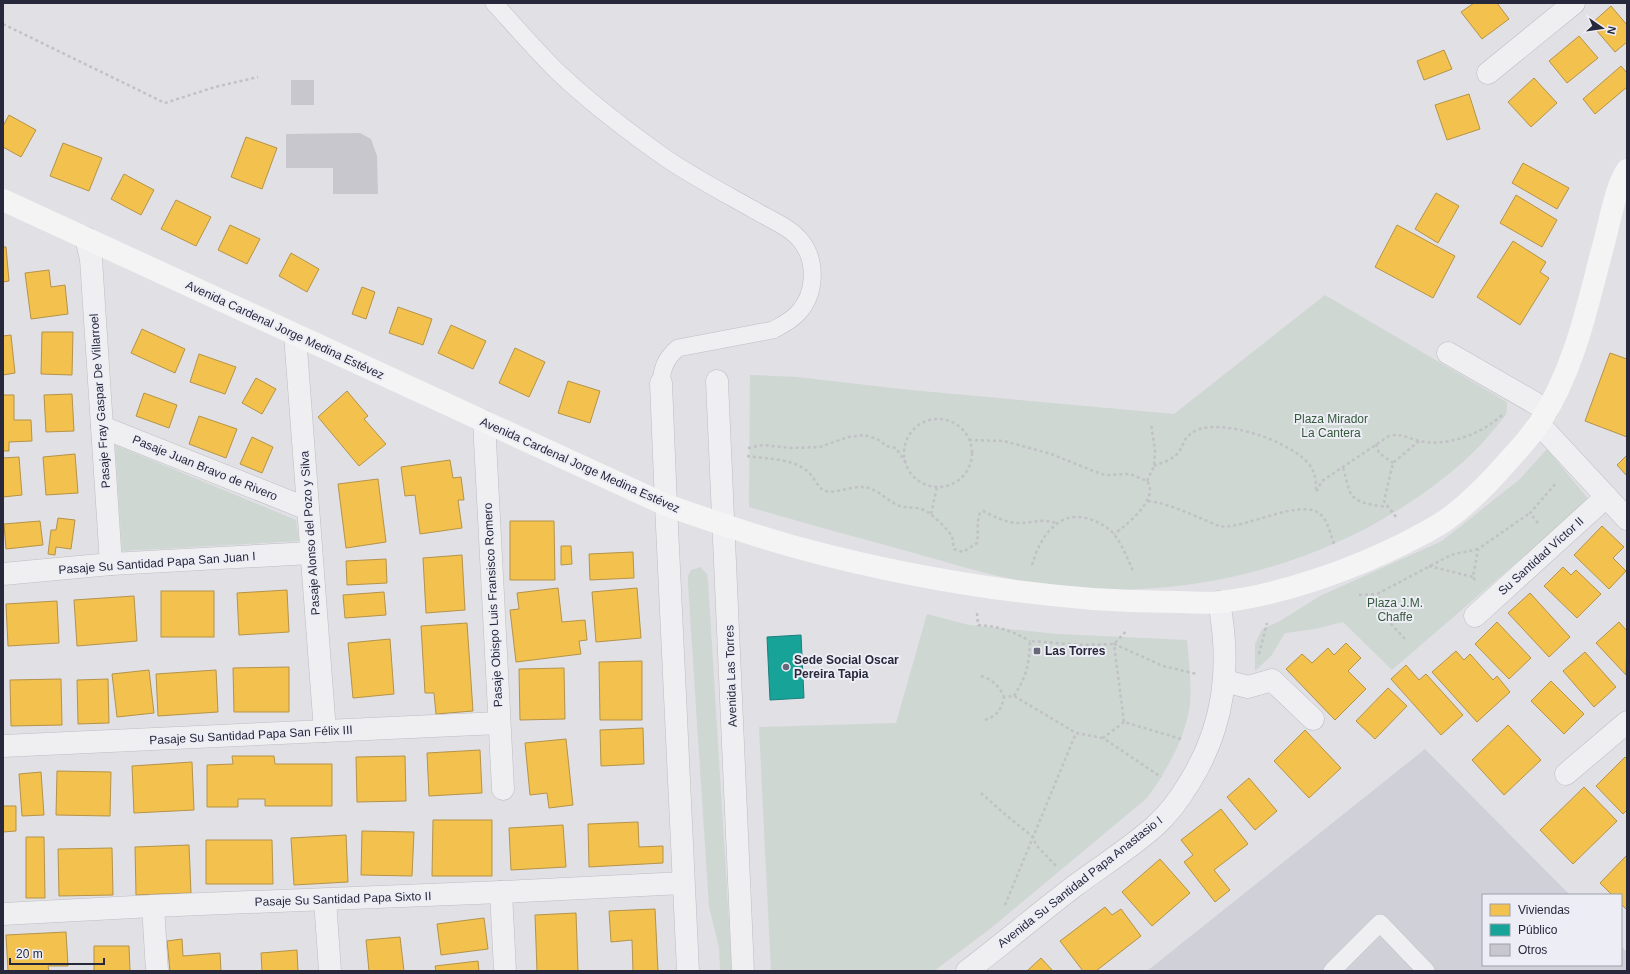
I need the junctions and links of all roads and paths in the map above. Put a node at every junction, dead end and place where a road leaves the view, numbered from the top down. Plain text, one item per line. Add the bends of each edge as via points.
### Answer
1 (494, 3) edge
2 (1574, 3) edge
3 (3, 24) edge
4 (1488, 73) dead end
5 (258, 77) dead end
6 (1625, 176) edge
7 (3, 200) edge
8 (86, 238) junction
9 (295, 335) junction
10 (1448, 353) dead end
11 (717, 381) dead end
12 (661, 383) joint
13 (1524, 397) junction
14 (1543, 417) junction
15 (484, 421) junction
16 (1151, 423) dead end
17 (102, 427) junction
18 (969, 440) junction
19 (1419, 441) junction
20 (1376, 444) junction
21 (720, 454) junction
22 (906, 463) junction
23 (1393, 463) junction
24 (1575, 463) junction
25 (1154, 466) junction
26 (1343, 468) junction
27 (1147, 480) junction
28 (937, 487) junction
29 (1606, 496) junction
30 (1148, 501) junction
31 (666, 505) junction
32 (1388, 507) junction
33 (308, 509) junction
34 (1530, 513) junction
35 (931, 514) junction
36 (1627, 519) edge
37 (1057, 524) junction
38 (725, 525) junction
39 (1114, 534) junction
40 (1412, 539) junction
41 (1553, 545) junction
42 (1478, 549) junction
43 (311, 553) junction
44 (111, 564) junction
45 (1429, 566) junction
46 (1344, 569) junction
47 (3, 574) edge
48 (1473, 577) junction
49 (976, 586) junction
50 (1024, 592) junction
51 (1376, 594) junction
52 (1354, 595) dead end
53 (1493, 600) junction
54 (1153, 602) junction
55 (1219, 602) junction
56 (1475, 616) dead end
57 (1273, 620) dead end
58 (1405, 639) dead end
59 (1030, 641) junction
60 (1114, 644) junction
61 (981, 676) dead end
62 (1225, 681) junction
63 (1248, 687) junction
64 (1014, 696) junction
65 (1004, 697) junction
66 (1313, 719) dead end
67 (985, 720) dead end
68 (1124, 722) junction
69 (1627, 722) edge
70 (499, 723) junction
71 (325, 731) junction
72 (1076, 733) junction
73 (1102, 738) junction
74 (3, 746) edge
75 (1208, 748) junction
76 (1566, 774) dead end
77 (503, 789) dead end
78 (1184, 792) junction
79 (981, 793) dead end
80 (1032, 836) junction
81 (683, 883) junction
82 (1075, 886) junction
83 (501, 892) junction
84 (325, 900) junction
85 (153, 906) junction
86 (1004, 908) dead end
87 (3, 914) edge
88 (157, 971) edge
89 (330, 971) edge
90 (505, 971) edge
91 (688, 971) edge
92 (743, 971) edge
93 (967, 971) edge
94 (1332, 971) edge
95 (1426, 971) edge

1 - 12 lane via 560,73 594,103 668,159 790,230 801,241 809,255 813,270 812,286 807,301 787,323 773,330 678,348 670,354 665,363
2 - 4 street
3 - 5 path via 165,103
6 - 14 street, Avenida Cardenal Jorge Medina Estévez via 1574,353
7 - 8 street, Avenida Cardenal Jorge Medina Estévez
8 - 9 street, Avenida Cardenal Jorge Medina Estévez
8 - 17 street, Pasaje Fray Gaspar De Villarroel via 91,259
9 - 15 street, Avenida Cardenal Jorge Medina Estévez
9 - 33 street, Pasaje Alonso del Pozo y Silva
10 - 13 street
11 - 21 street, Avenida Las Torres
12 - 31 street
13 - 14 street
13 - 19 path via 1492,425 1478,432 1462,438
14 - 24 street
14 - 40 street, Avenida Cardenal Jorge Medina Estévez via 1482,490 1440,524
15 - 31 street, Avenida Cardenal Jorge Medina Estévez
15 - 70 street, Pasaje Obispo Luis Fransisco Romero
16 - 25 path via 1155,451
17 - 33 street, Pasaje Juan Bravo de Rivero
17 - 44 street, Pasaje Fray Gaspar De Villarroel
18 - 22 path via 966,433 949,421 928,421 911,433 905,447
18 - 27 path via 1004,441 1051,454 1101,474 1130,474
18 - 28 path via 972,454 965,474 953,484
19 - 20 path via 1397,434
19 - 23 path
20 - 23 path via 1379,453
20 - 26 path
21 - 22 path via 763,445 792,448 820,446 864,435 896,448
21 - 35 path via 786,462 805,469 826,491 853,487 870,488 898,506 924,509
21 - 38 street, Avenida Las Torres
22 - 28 path via 917,480
23 - 32 path via 1384,500
24 - 29 street
24 - 34 path
25 - 26 path via 1177,455 1184,440 1199,429 1235,428 1295,452 1308,463 1316,476 1316,492 1322,482
25 - 27 path
26 - 32 path via 1353,497 1358,501
27 - 30 path via 1150,488
28 - 35 path
29 - 36 street
29 - 41 street, Su Santidad Víctor II
30 - 39 path
30 - 46 path via 1160,502 1220,526 1281,512 1313,509 1325,520
31 - 38 street, Avenida Cardenal Jorge Medina Estévez
31 - 81 street
32 - 40 path
33 - 43 street, Pasaje Alonso del Pozo y Silva
34 - 41 path
34 - 42 path
35 - 37 path via 952,536 954,549 963,552 977,543 978,517 983,511 1016,523 1049,521
37 - 39 path via 1067,518 1080,517 1103,524
37 - 50 path via 1044,538 1035,554
38 - 49 street, Avenida Cardenal Jorge Medina Estévez via 798,548 872,566
38 - 92 street, Avenida Las Torres
39 - 54 path via 1139,584
40 - 46 street, Avenida Cardenal Jorge Medina Estévez via 1379,556
41 - 53 street, Su Santidad Víctor II
42 - 45 path via 1451,555
42 - 48 path
43 - 44 street, Pasaje Su Santidad Papa San Juan I
43 - 71 street, Pasaje Alonso del Pozo y Silva
44 - 47 street, Pasaje Su Santidad Papa San Juan I
45 - 48 path
45 - 51 path
46 - 55 street, Avenida Cardenal Jorge Medina Estévez via 1273,592
48 - 53 path
49 - 50 street, Avenida Cardenal Jorge Medina Estévez
49 - 59 path via 978,625 1010,630
50 - 54 street, Avenida Cardenal Jorge Medina Estévez
51 - 52 path
51 - 58 path via 1391,624
53 - 56 street, Su Santidad Víctor II
54 - 55 street, Avenida Cardenal Jorge Medina Estévez
55 - 62 street, Avenida Su Santidad Papa Anastasio I via 1224,628
57 - 63 path via 1266,623 1255,671
59 - 60 path via 1083,645
59 - 64 path via 1030,656 1025,678
60 - 62 path via 1163,666
60 - 68 path
61 - 65 path via 1000,687
62 - 63 street
62 - 75 street, Avenida Su Santidad Papa Anastasio I via 1216,726
63 - 66 street via 1272,680
64 - 65 path
64 - 72 path
65 - 67 path via 1002,708
68 - 73 path
68 - 75 path
69 - 76 street
70 - 71 street, Pasaje Su Santidad Papa San Félix III
70 - 77 street, Pasaje Obispo Luis Fransisco Romero
71 - 74 street, Pasaje Su Santidad Papa San Félix III
72 - 73 path
72 - 80 path
73 - 78 path
75 - 78 street, Avenida Su Santidad Papa Anastasio I
78 - 82 street, Avenida Su Santidad Papa Anastasio I via 1154,827
79 - 80 path
80 - 82 path via 1037,846
80 - 86 path
81 - 83 street, Pasaje Su Santidad Papa Sixto II
81 - 91 street
82 - 93 street, Avenida Su Santidad Papa Anastasio I
83 - 84 street, Pasaje Su Santidad Papa Sixto II
83 - 90 street
84 - 85 street, Pasaje Su Santidad Papa Sixto II
84 - 89 street
85 - 87 street, Pasaje Su Santidad Papa Sixto II
85 - 88 street
94 - 95 lane via 1380,923

